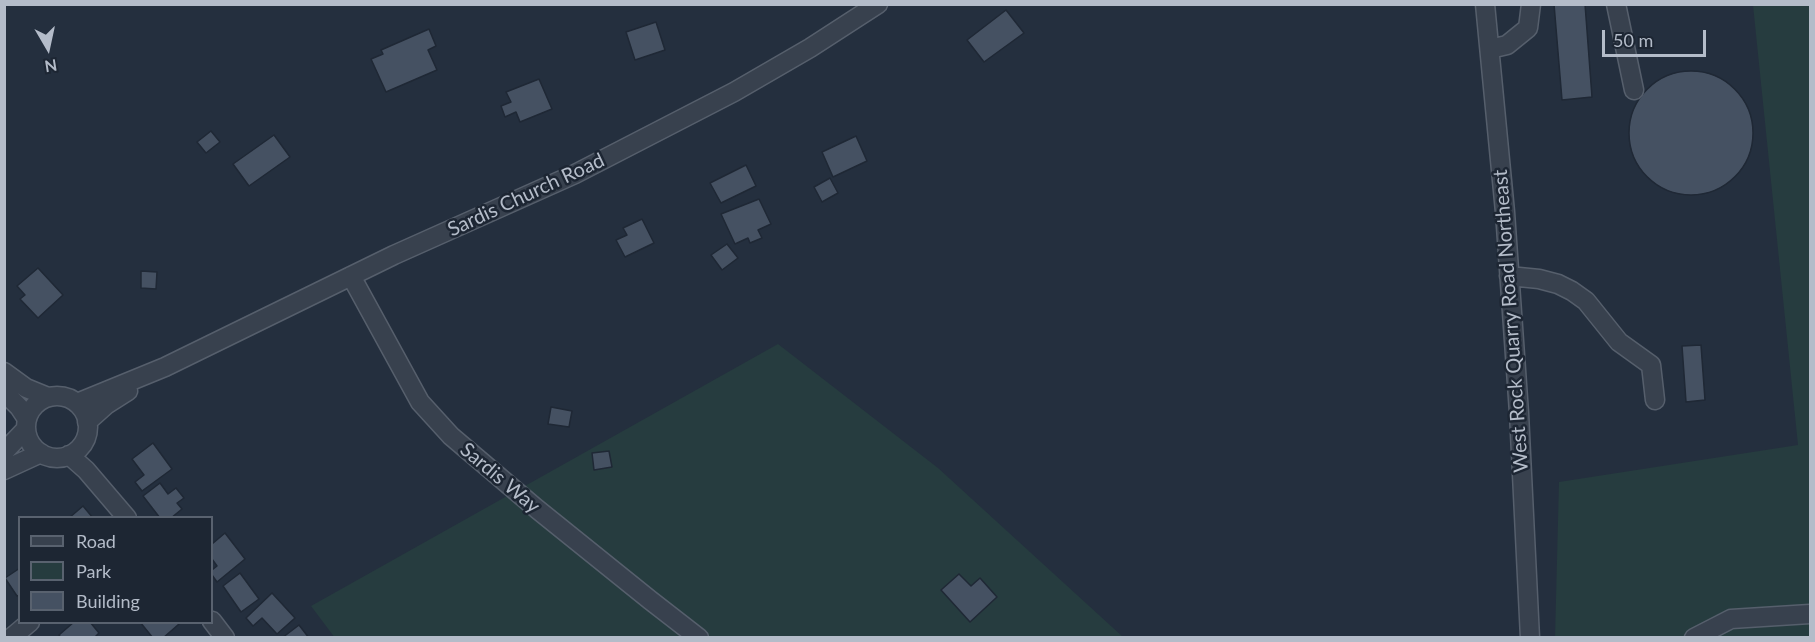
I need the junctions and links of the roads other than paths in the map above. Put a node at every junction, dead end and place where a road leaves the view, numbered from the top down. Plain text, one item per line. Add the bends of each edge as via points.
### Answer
1 (878, 4) edge
2 (1485, 4) edge
3 (1532, 4) edge
4 (1616, 4) edge
5 (1490, 49) junction
6 (1634, 90) dead end
7 (351, 276) junction
8 (1509, 276) junction
9 (165, 366) junction
10 (4, 372) edge
11 (4, 392) edge
12 (48, 397) junction
13 (1655, 399) dead end
14 (77, 403) junction
15 (87, 422) junction
16 (26, 424) junction
17 (84, 442) junction
18 (4, 452) edge
19 (41, 453) junction
20 (69, 455) junction
21 (4, 470) edge
22 (125, 516) edge
23 (125, 516) edge
24 (1810, 614) edge
25 (213, 622) edge
26 (225, 638) edge
27 (699, 638) edge
28 (1530, 638) edge
29 (1694, 638) edge

1 - 7 street, Sardis Church Road via 734,92 575,174
2 - 5 street, West Rock Quarry Road Northeast
3 - 5 street via 1528,28 1507,45
4 - 6 street
5 - 8 street, West Rock Quarry Road Northeast
7 - 9 street, Sardis Church Road
7 - 27 street, Sardis Way via 420,402 451,436
8 - 13 street via 1558,284 1586,301 1619,342 1651,365
8 - 28 street, West Rock Quarry Road Northeast
9 - 14 street, Sardis Church Road
9 - 15 street, Sardis Church Road
10 - 12 street via 26,388
11 - 16 street via 19,407
12 - 14 street via 68,398
12 - 16 street via 31,410
14 - 15 street
15 - 17 street
16 - 18 street
16 - 19 street via 28,438
17 - 20 street
17 - 22 street
19 - 20 street via 50,457
19 - 21 street
20 - 23 street
24 - 29 street via 1731,619
25 - 26 street

